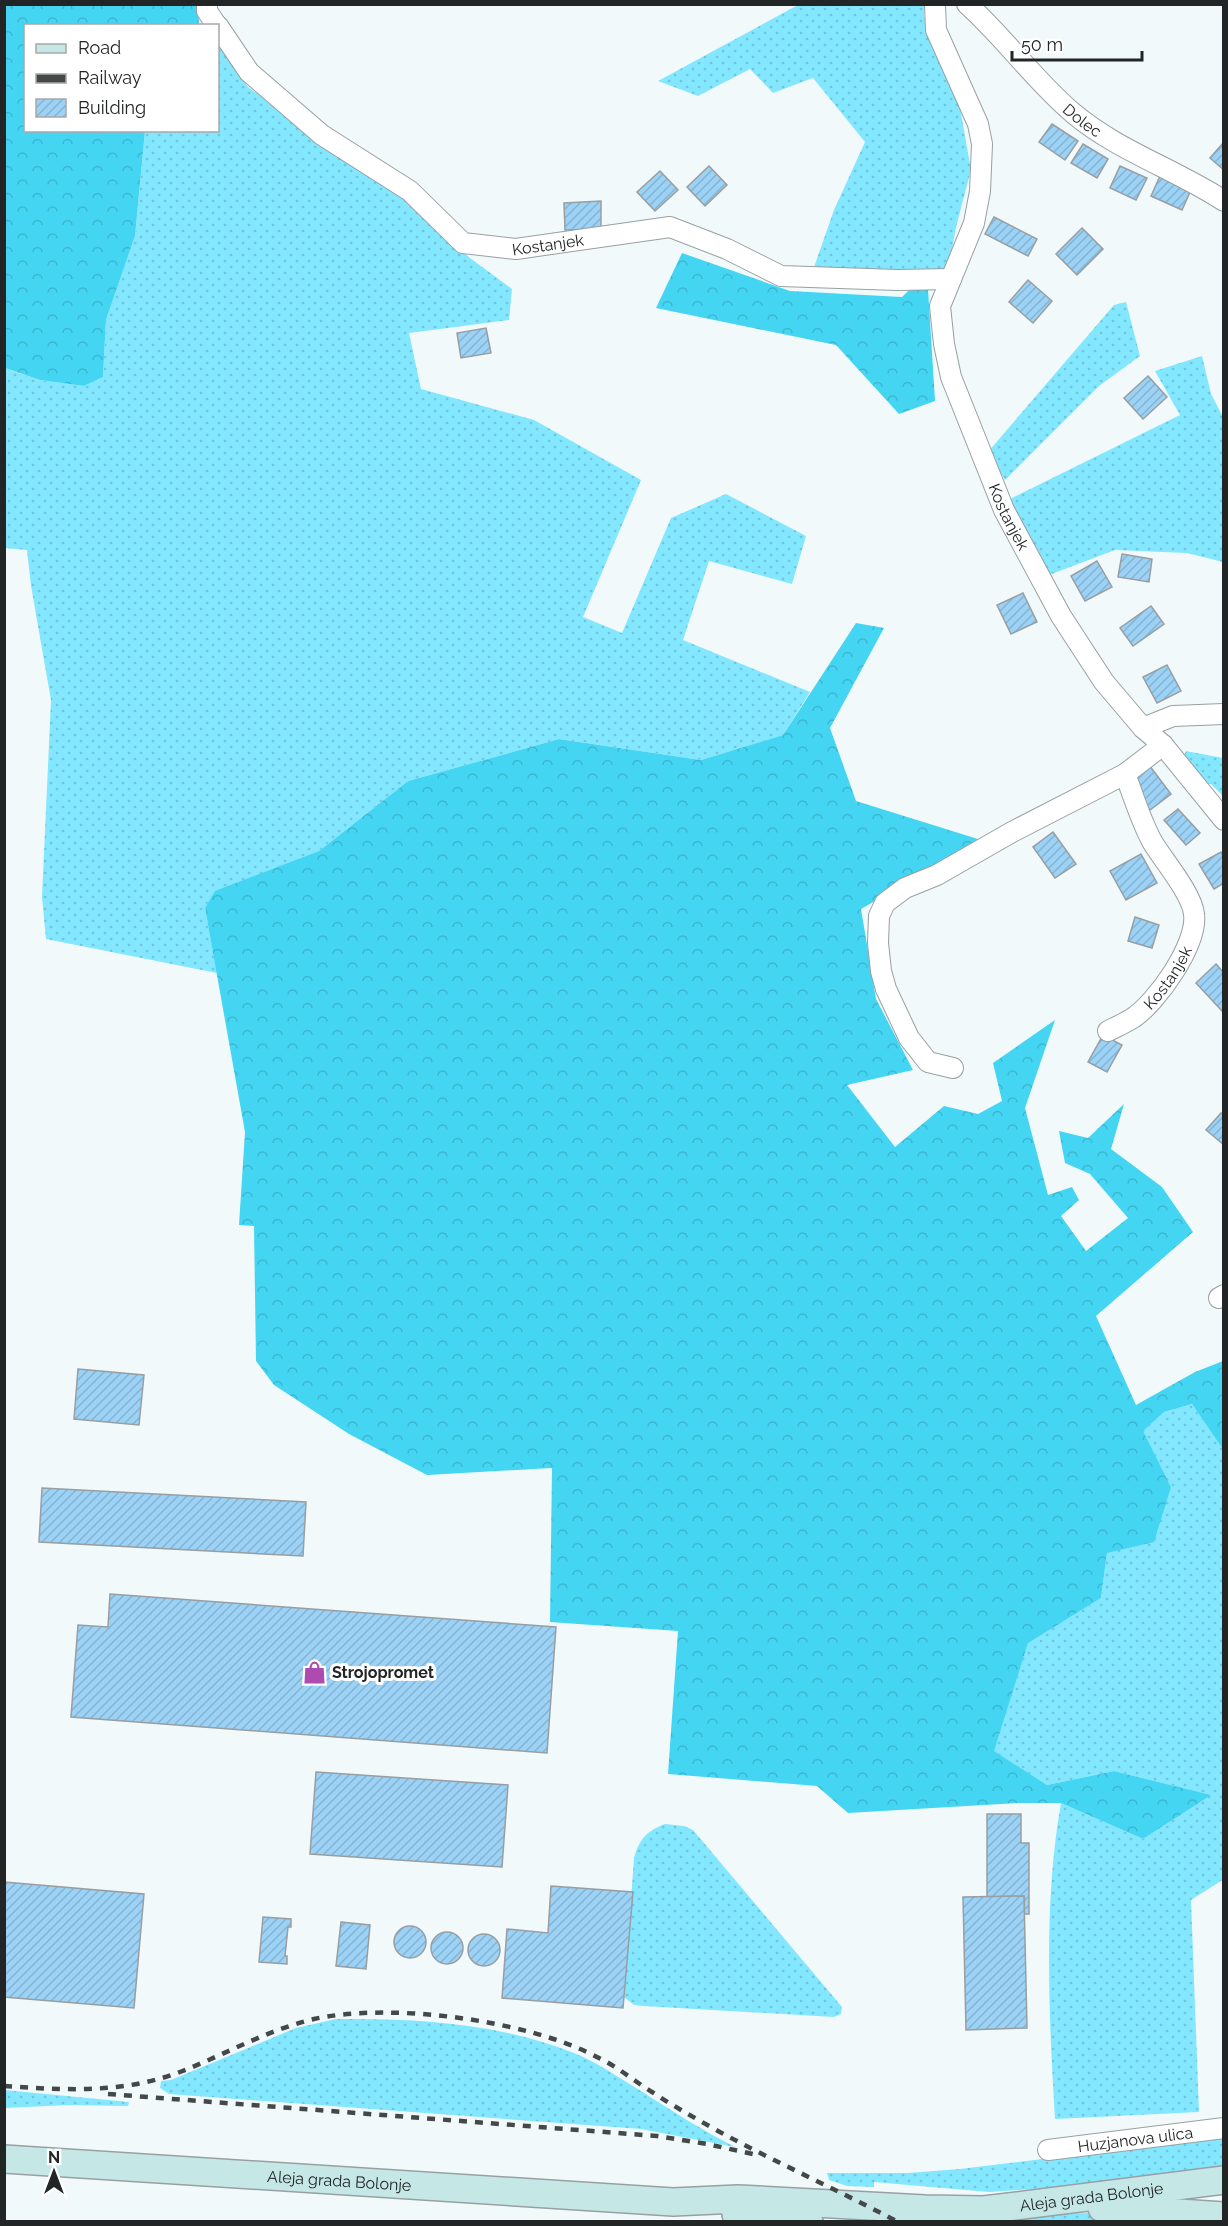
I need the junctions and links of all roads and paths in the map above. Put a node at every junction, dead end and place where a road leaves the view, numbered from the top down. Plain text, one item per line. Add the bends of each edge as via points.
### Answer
1 (207, 4) edge
2 (935, 4) edge
3 (967, 4) edge
4 (216, 24) edge
5 (219, 29) edge
6 (1224, 201) edge
7 (951, 279) junction
8 (1224, 714) edge
9 (1143, 728) junction
10 (1163, 745) junction
11 (1125, 774) junction
12 (1224, 820) edge
13 (1108, 1031) dead end
14 (953, 1068) dead end
15 (1224, 2128) edge
16 (1048, 2150) dead end
17 (4, 2159) edge
18 (1224, 2180) edge
19 (673, 2202) junction
20 (1002, 2208) junction
21 (1224, 2216) edge
22 (809, 2222) edge

1 - 4 street, Kostanjek
2 - 7 street, Kostanjek via 936,30 978,124 982,144 974,224
3 - 6 street, Dolec via 1074,114 1119,145
5 - 7 street, Kostanjek via 249,72 322,135 410,191 463,243 516,249 670,227 728,249 781,276
7 - 9 street, Kostanjek via 940,306 951,376 1004,510 1061,616 1104,682
8 - 9 street via 1173,716
9 - 10 street, Kostanjek
10 - 11 street
10 - 12 street, Kostanjek
11 - 13 street, Kostanjek via 1152,841 1194,913 1193,933 1179,963 1154,998 1134,1018
11 - 14 street via 937,875 905,888 885,903 879,916 878,943 886,989 909,1038 928,1062
15 - 16 street, Huzjanova ulica
17 - 19 main road, Aleja grada Bolonje
18 - 20 main road, Aleja grada Bolonje
19 - 20 main road, Aleja grada Bolonje via 738,2199 926,2209
19 - 22 main road, Aleja grada Bolonje
20 - 21 main road via 1105,2208

